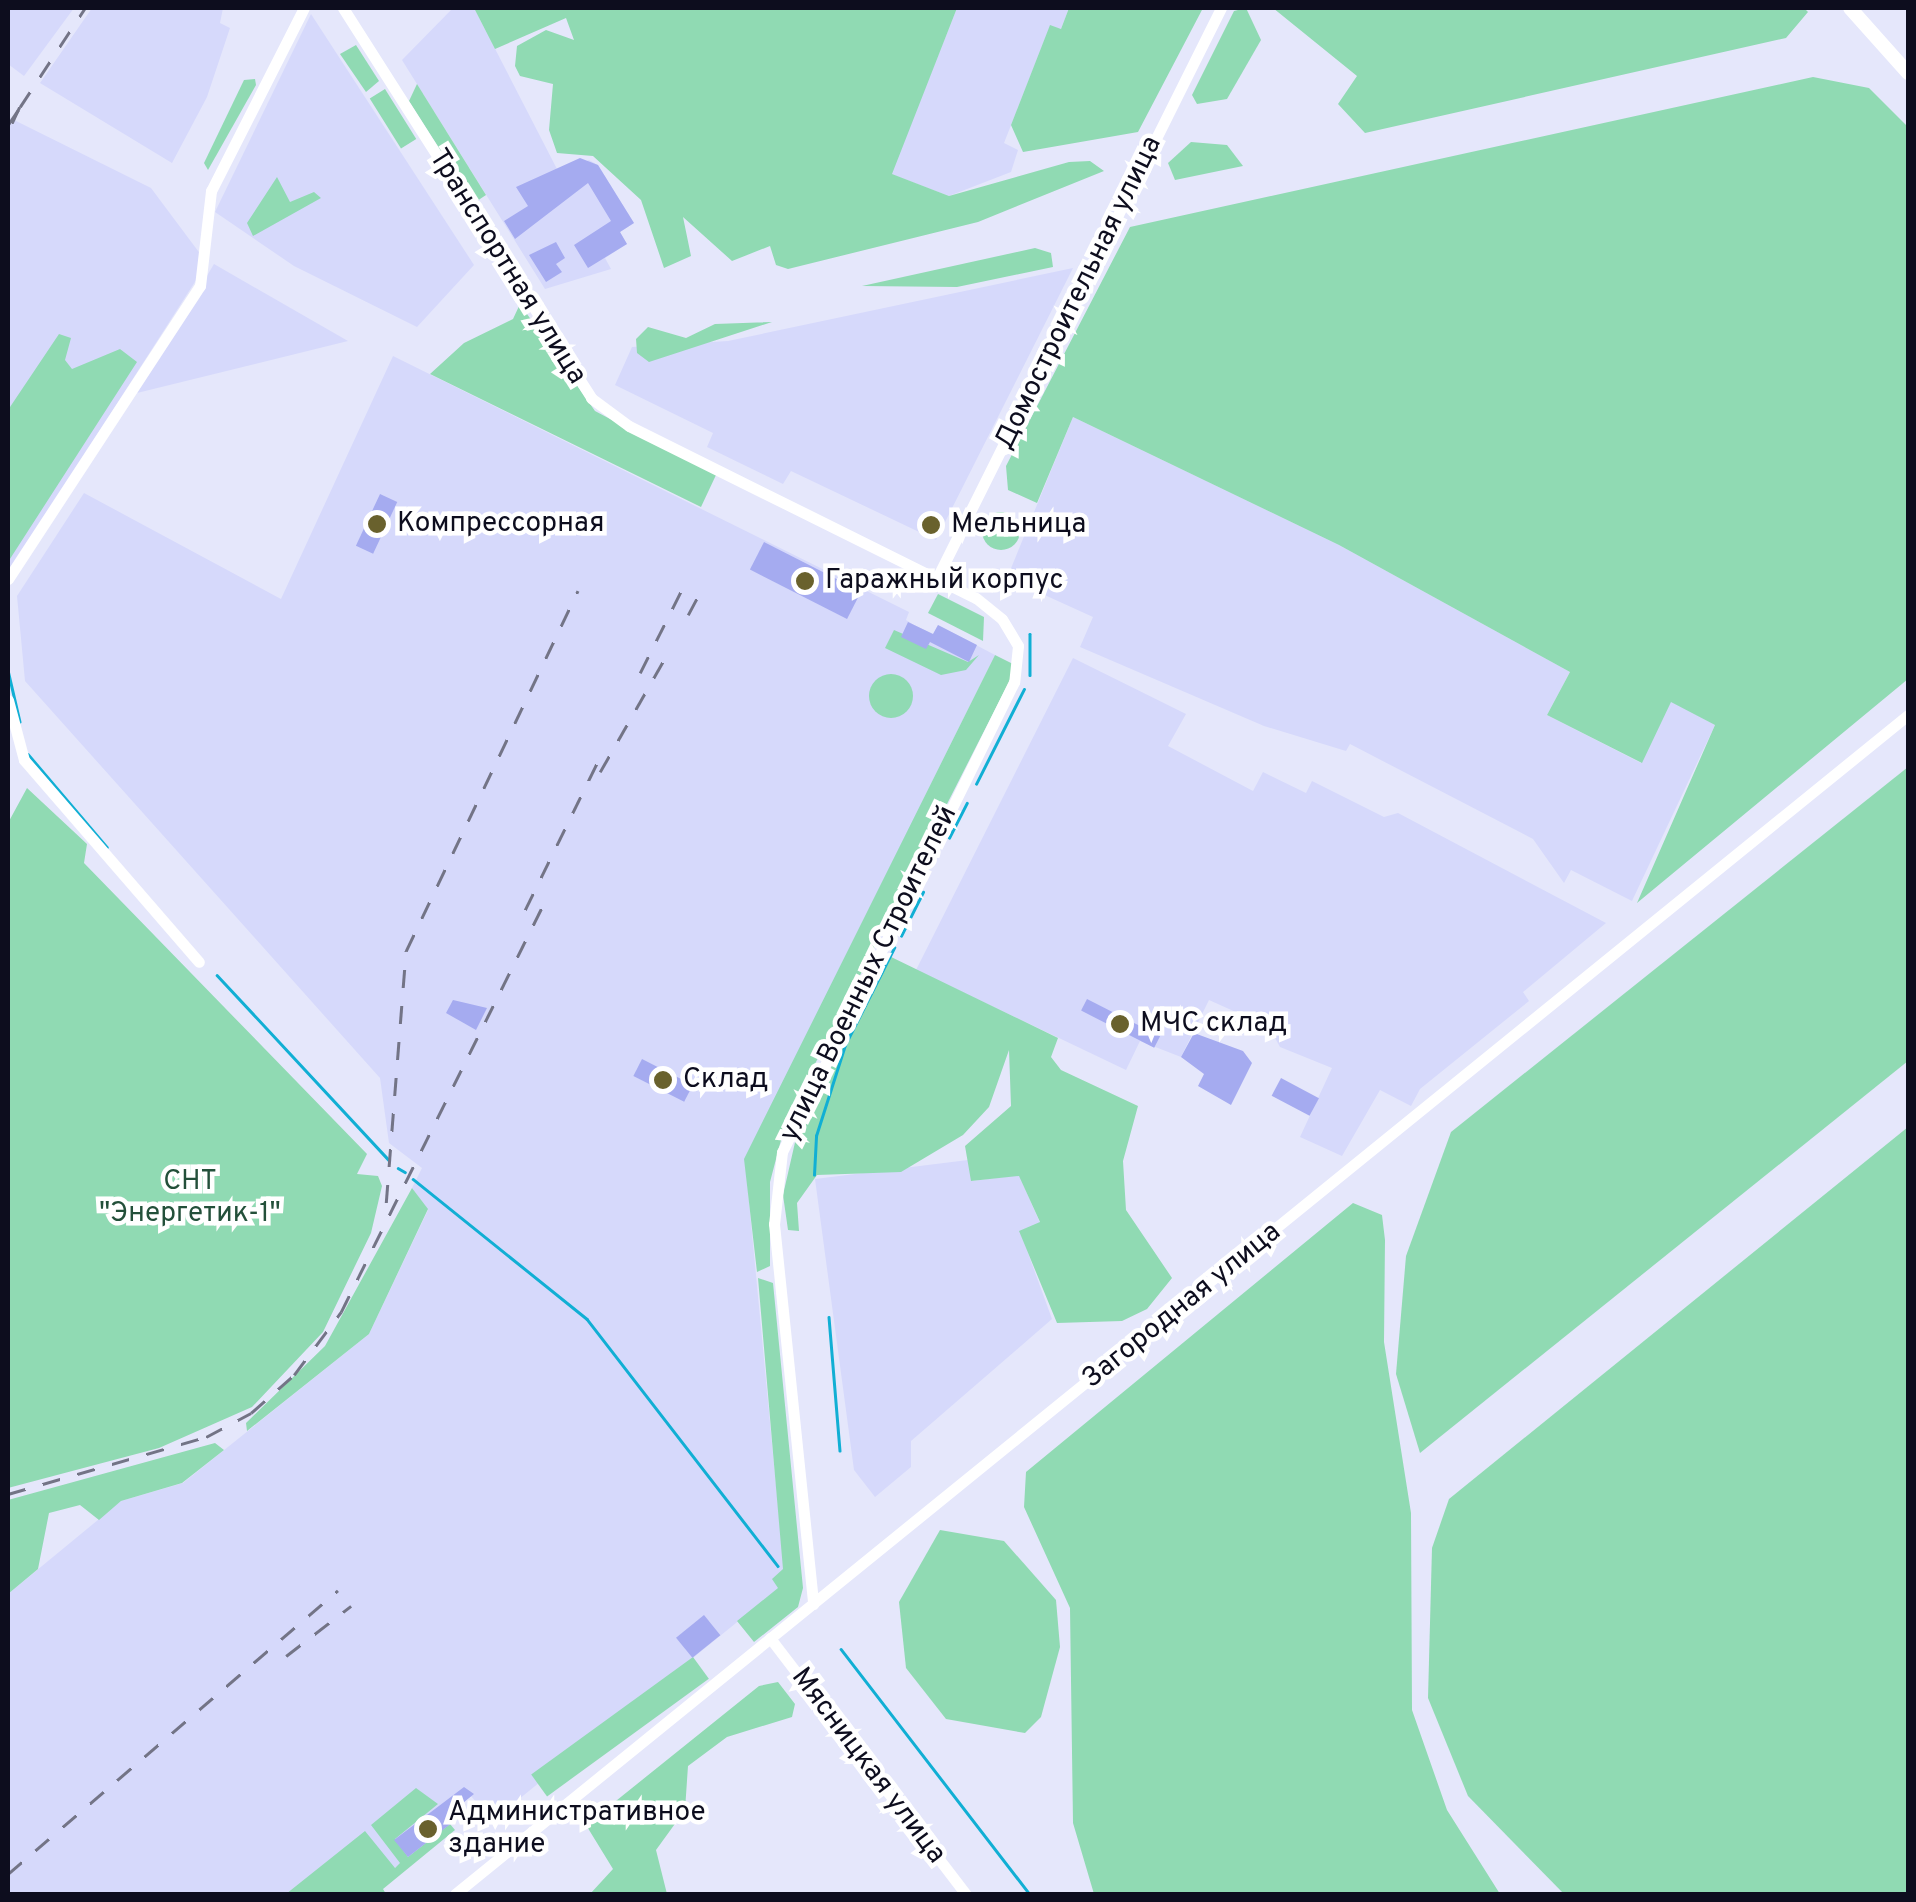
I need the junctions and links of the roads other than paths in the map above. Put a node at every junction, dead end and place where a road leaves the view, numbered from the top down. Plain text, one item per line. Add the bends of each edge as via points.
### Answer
1 (304, 8) edge
2 (343, 8) edge
3 (1221, 8) edge
4 (1850, 8) edge
5 (1908, 72) edge
6 (8, 578) edge
7 (937, 578) junction
8 (8, 700) edge
9 (1908, 715) edge
10 (200, 962) dead end
11 (813, 1604) junction
12 (770, 1638) junction
13 (454, 1894) edge
14 (966, 1894) edge

1 - 6 street via 211,191 200,286
2 - 7 street, Транспортная улица via 591,398 628,426
3 - 7 street, Домостроительная улица
4 - 5 main road
7 - 11 street, улица Военных Строителей via 998,614 1015,638 1020,664 782,1152 776,1250
8 - 10 street via 24,760
9 - 11 street, Загородная улица
11 - 12 street, Загородная улица
12 - 13 street, Загородная улица
12 - 14 street, Мясницкая улица

